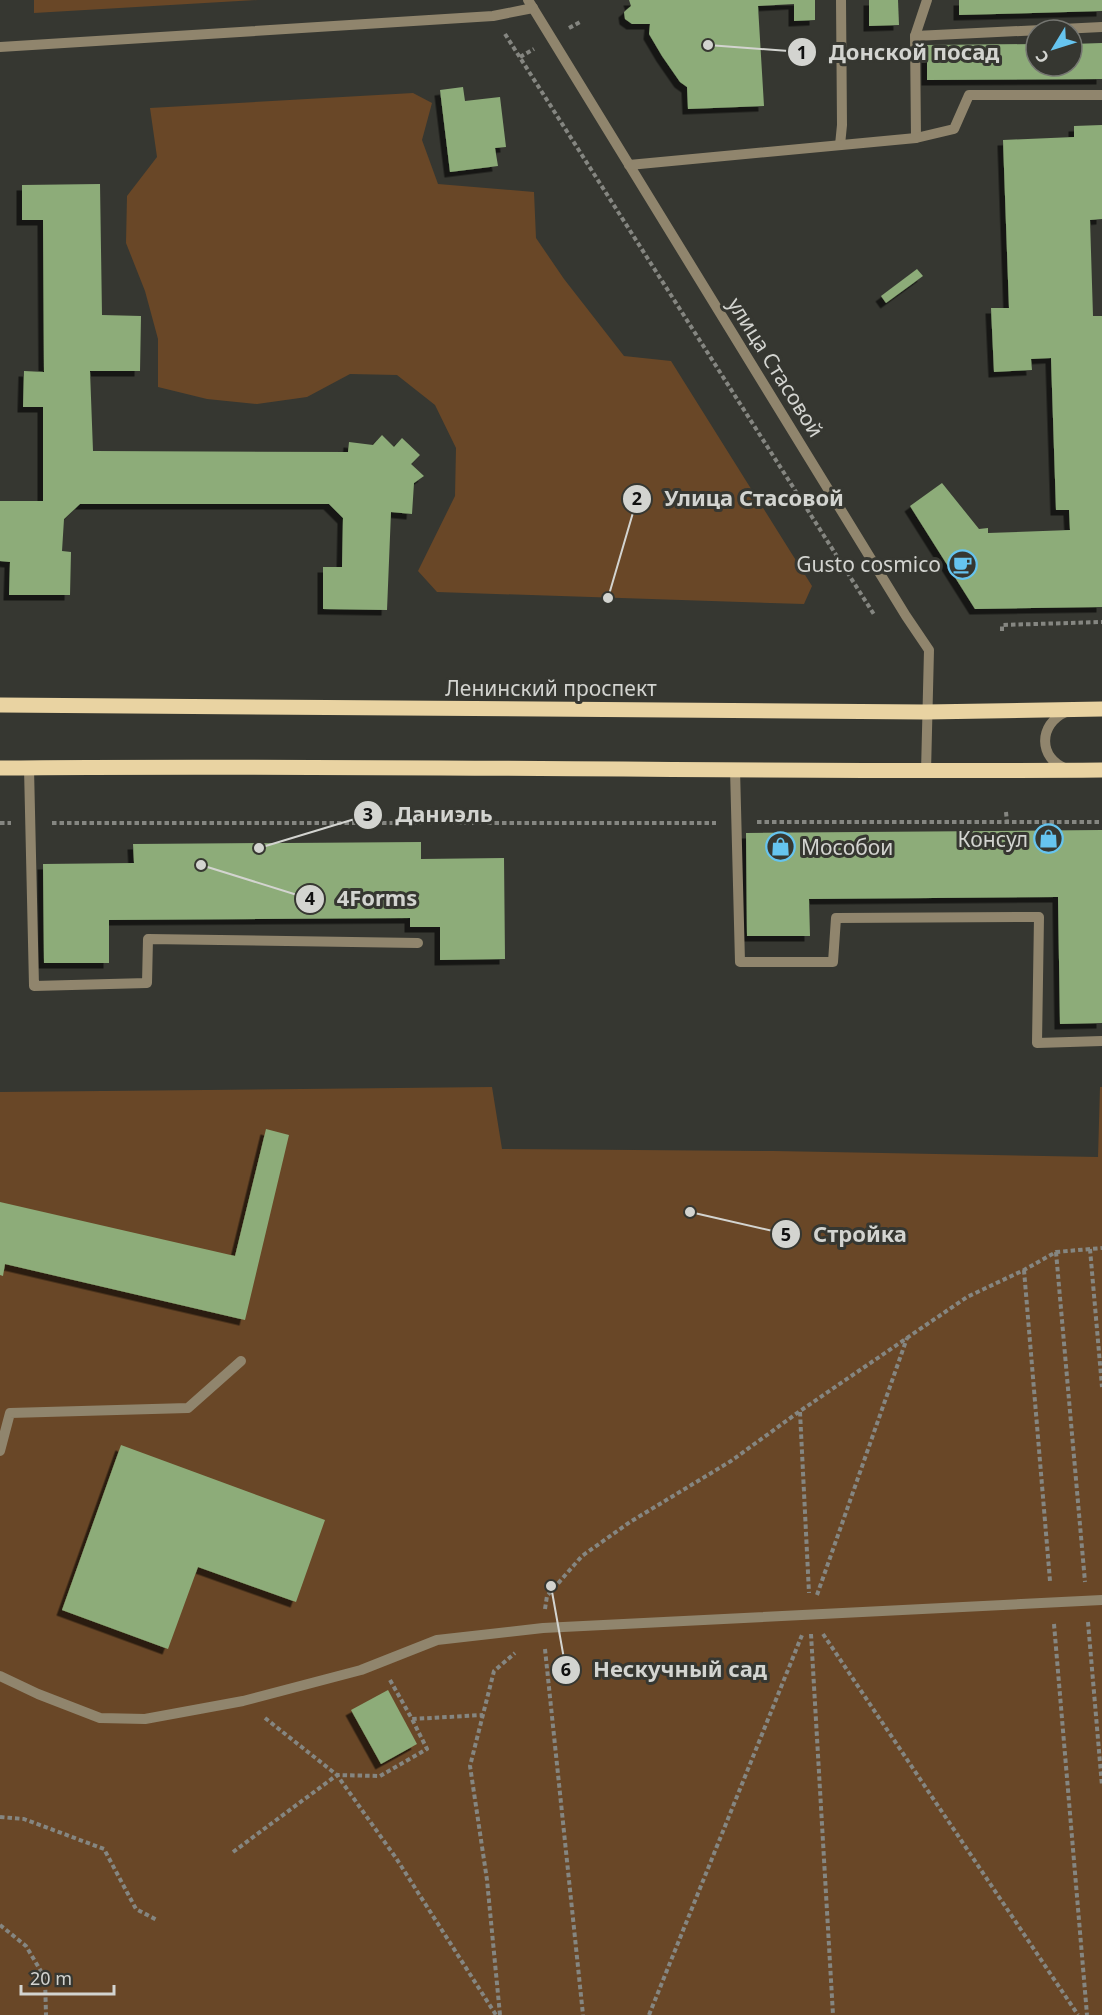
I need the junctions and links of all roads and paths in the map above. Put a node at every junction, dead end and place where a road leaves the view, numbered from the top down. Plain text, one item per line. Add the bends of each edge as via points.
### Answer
1 (841, 0) edge
2 (927, 0) edge
3 (530, 4) edge
4 (1102, 27) edge
5 (915, 36) junction
6 (0, 47) edge
7 (520, 57) dead end
8 (1102, 94) edge
9 (916, 138) junction
10 (840, 145) junction
11 (629, 165) junction
12 (875, 616) dead end
13 (1102, 622) edge
14 (1002, 631) dead end
15 (0, 705) edge
16 (1075, 709) junction
17 (1102, 709) edge
18 (926, 712) junction
19 (0, 768) edge
20 (29, 768) junction
21 (735, 769) junction
22 (1074, 771) junction
23 (1102, 771) edge
24 (926, 772) junction
25 (1006, 812) dead end
26 (737, 822) junction
27 (1007, 822) junction
28 (1102, 822) edge
29 (0, 823) edge
30 (30, 824) junction
31 (418, 943) dead end
32 (1102, 1041) edge
33 (1102, 1248) edge
34 (1090, 1249) junction
35 (1056, 1252) junction
36 (1024, 1270) junction
37 (908, 1338) junction
38 (241, 1361) dead end
39 (1102, 1387) edge
40 (800, 1411) junction
41 (0, 1451) edge
42 (1102, 1600) edge
43 (1086, 1601) junction
44 (1052, 1603) junction
45 (810, 1615) junction
46 (543, 1628) junction
47 (361, 1670) junction
48 (0, 1676) edge
49 (243, 1701) junction
50 (483, 1715) junction
51 (412, 1719) junction
52 (337, 1774) junction
53 (1102, 1786) edge
54 (0, 1816) edge
55 (233, 1852) dead end
56 (157, 1920) dead end
57 (0, 1925) edge
58 (46, 2015) edge
59 (498, 2015) edge
60 (583, 2015) edge
61 (649, 2015) edge
62 (833, 2015) edge
63 (1078, 2015) edge
64 (1088, 2015) edge

1 - 10 street
2 - 5 street
3 - 6 street via 493,16
3 - 11 street, улица Стасовой
4 - 5 street
5 - 9 street
7 - 12 path
8 - 9 street via 969,95 954,129
9 - 10 street
10 - 11 street
11 - 18 street, улица Стасовой via 929,650
13 - 14 path via 1002,625
15 - 18 main road, Ленинский проспект
16 - 17 main road, Ленинский проспект
16 - 18 main road, Ленинский проспект
16 - 22 street via 1053,719 1044,740 1054,761
18 - 24 street, улица Стасовой
19 - 20 main road
20 - 21 main road
20 - 30 street
21 - 24 main road
21 - 26 street
22 - 23 main road
22 - 24 main road
25 - 27 path
26 - 27 path
26 - 30 path
26 - 32 street via 740,962 833,962 836,918 1039,917 1037,1043
27 - 28 path
29 - 30 path
30 - 31 street via 34,986 147,983 148,939
33 - 34 path
34 - 35 path
34 - 39 path
35 - 36 path
35 - 43 path
36 - 37 path via 967,1297
36 - 44 path
37 - 40 path
37 - 45 path
38 - 41 street via 188,1408 10,1413
40 - 45 path
40 - 46 path via 731,1461 582,1556 547,1596
42 - 43 street
43 - 44 street
43 - 53 path
44 - 45 street
44 - 64 path
45 - 46 street
45 - 61 path
45 - 62 path
45 - 63 path
46 - 47 street via 437,1640
46 - 50 path via 494,1671
46 - 60 path
47 - 49 street
47 - 51 path via 392,1681
48 - 49 street via 100,1718 145,1719
49 - 52 path
50 - 51 path
50 - 59 path via 470,1766 487,1880
51 - 52 path via 427,1749 380,1776
52 - 55 path
52 - 59 path
54 - 56 path via 24,1819 104,1849 136,1909
57 - 58 path via 26,1946 45,1978

